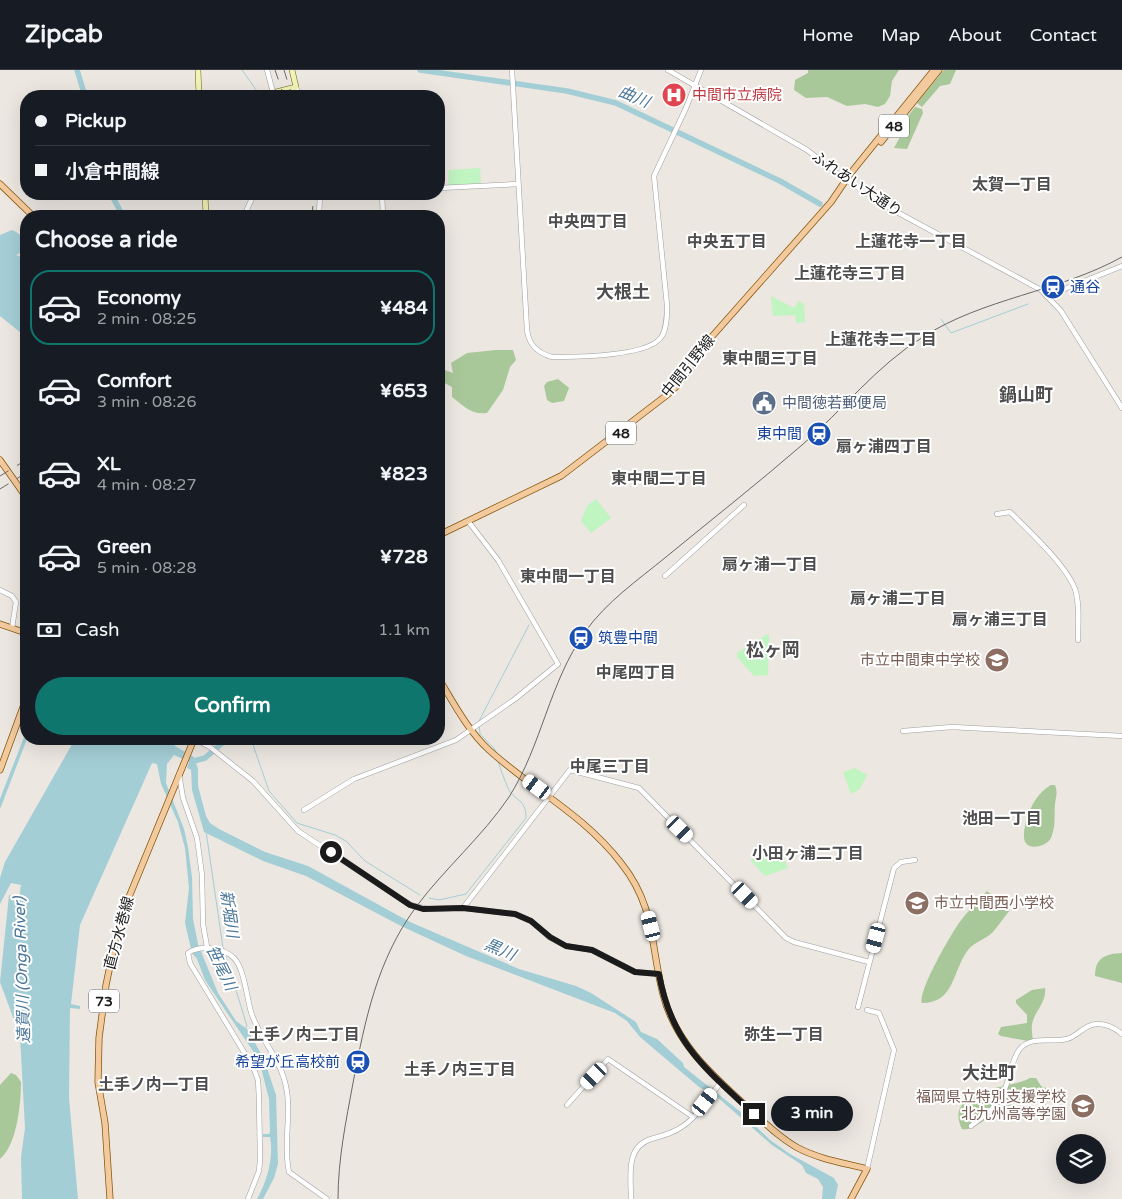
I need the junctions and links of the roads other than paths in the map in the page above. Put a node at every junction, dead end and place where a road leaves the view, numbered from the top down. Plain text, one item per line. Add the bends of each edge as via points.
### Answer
1 (198, 70) edge
2 (267, 70) edge
3 (292, 70) edge
4 (512, 70) edge
5 (668, 70) edge
6 (701, 70) edge
7 (934, 70) edge
8 (939, 70) edge
9 (694, 85) junction
10 (296, 87) junction
11 (200, 90) edge
12 (272, 90) edge
13 (287, 90) edge
14 (297, 90) edge
15 (846, 180) junction
16 (0, 184) edge
17 (518, 184) junction
18 (445, 188) edge
19 (27, 210) edge
20 (1122, 266) edge
21 (1047, 296) junction
22 (1122, 408) edge
23 (0, 460) edge
24 (20, 488) edge
25 (744, 505) dead end
26 (997, 514) dead end
27 (468, 521) junction
28 (445, 532) edge
29 (665, 576) dead end
30 (0, 590) edge
31 (0, 624) edge
32 (12, 628) junction
33 (20, 631) edge
34 (1078, 640) dead end
35 (445, 688) edge
36 (20, 715) edge
37 (472, 730) junction
38 (903, 731) dead end
39 (1122, 736) edge
40 (445, 744) edge
41 (192, 745) edge
42 (206, 745) edge
43 (443, 745) edge
44 (0, 770) edge
45 (179, 773) junction
46 (550, 796) junction
47 (304, 810) dead end
48 (915, 860) dead end
49 (463, 908) junction
50 (205, 947) junction
51 (870, 962) junction
52 (659, 974) junction
53 (858, 1007) dead end
54 (867, 1010) dead end
55 (1122, 1034) edge
56 (719, 1085) junction
57 (567, 1105) dead end
58 (693, 1117) junction
59 (971, 1126) dead end
60 (867, 1169) junction
61 (110, 1199) edge
62 (248, 1199) edge
63 (327, 1199) edge
64 (631, 1199) edge
65 (852, 1199) edge

1 - 11 main road
2 - 12 street
3 - 10 main road
4 - 17 street
5 - 9 street, ふれあい大通り
6 - 9 street
7 - 15 main road, 中間引野線 / 48
8 - 15 main road, 中間引野線 / 48 via 853,176
9 - 15 street, ふれあい大通り via 798,144
9 - 17 street via 654,172 667,318 662,335 644,348 552,357 534,348 527,335
10 - 13 main road
10 - 14 street
15 - 21 street, ふれあい大通り
15 - 27 main road, 中間引野線 / 48 via 828,205 708,341 667,395 561,476
16 - 19 main road
17 - 18 street
20 - 21 street
21 - 22 street, ふれあい大通り via 1061,311
23 - 24 main road
25 - 29 street
26 - 34 street via 1010,512 1036,537 1071,582 1076,596
27 - 28 main road, 中間引野線 / 48
27 - 37 street via 498,560 558,664
30 - 32 street via 16,602
31 - 32 main road
32 - 33 main road
35 - 37 main road
36 - 44 main road
37 - 40 street
37 - 46 main road via 489,750
38 - 39 street via 952,728
41 - 45 main road, 直方水巻線 / 73
42 - 49 street via 258,786 298,831 401,900 423,909
43 - 47 street via 354,779
45 - 50 street via 183,798 197,838
45 - 61 main road, 直方水巻線 / 73 via 128,896 115,942 99,1038 98,1082
46 - 49 street
46 - 51 street via 570,770 639,788 786,938
46 - 52 main road via 589,827 622,864 636,886 648,912
48 - 51 street via 901,862 894,868
49 - 52 street via 518,915 566,946 592,950 635,972
50 - 62 street via 190,951 188,957 195,975 258,1080 260,1160
50 - 63 street via 230,955 238,964 252,1013 282,1071 287,1093 289,1172
51 - 53 street
52 - 56 main road via 675,1027
54 - 60 street via 879,1013 894,1050
55 - 59 street via 1107,1025 1096,1024 1069,1039 1027,1044 1016,1057 999,1101 985,1117
56 - 58 street
56 - 60 main road via 789,1142 809,1153
57 - 58 street via 608,1059
58 - 64 street via 673,1132 644,1141 634,1151
60 - 65 main road

